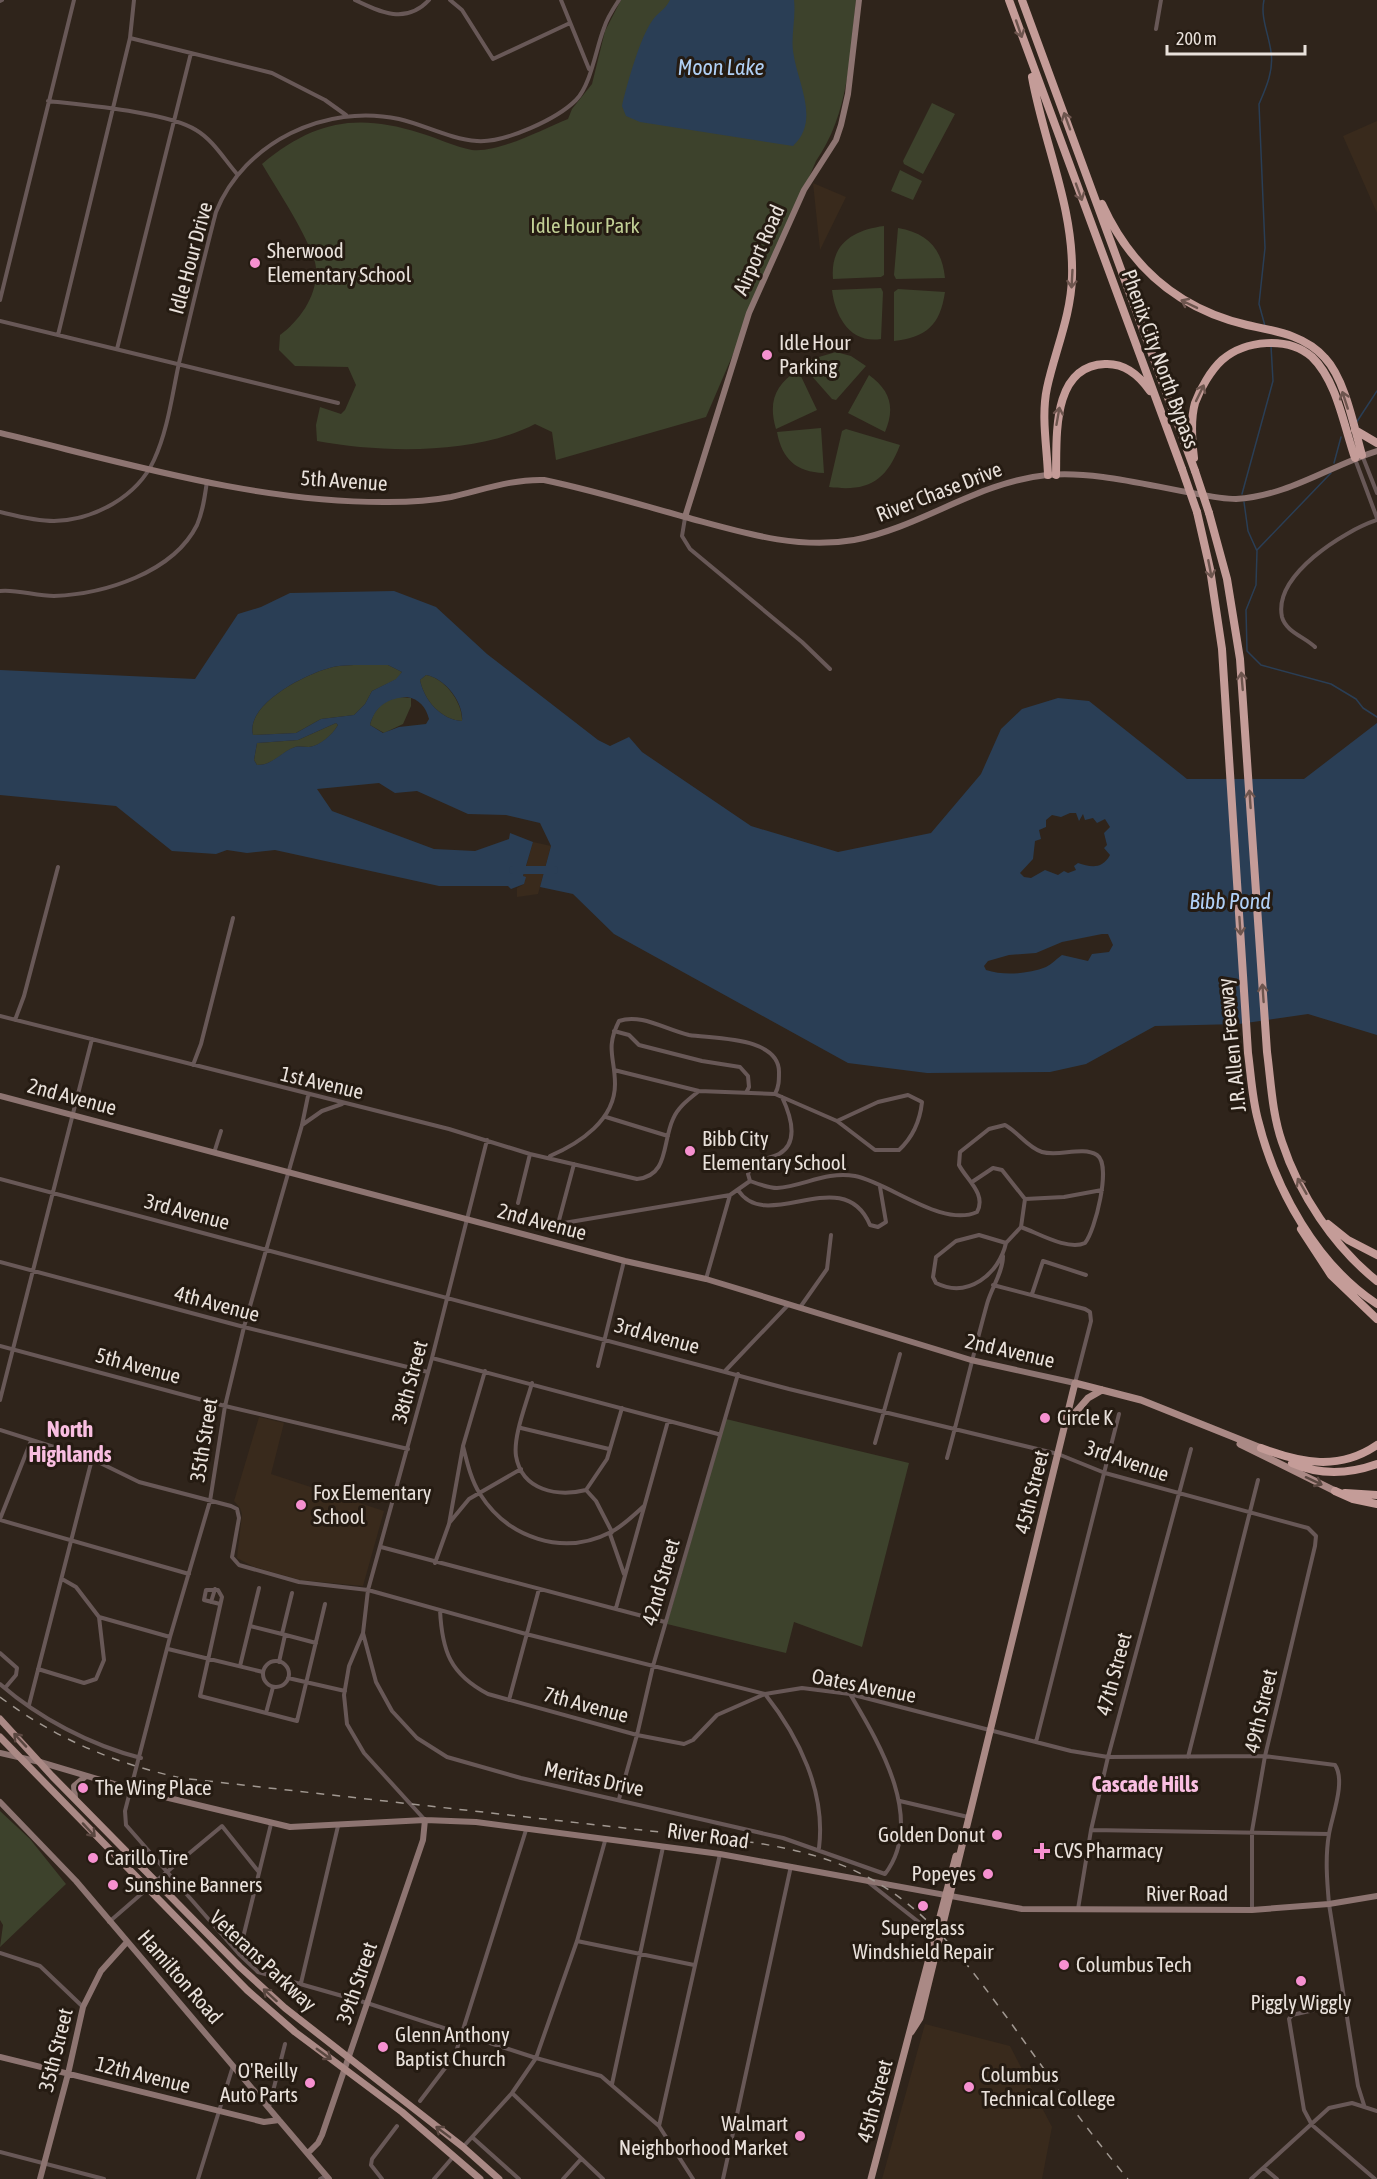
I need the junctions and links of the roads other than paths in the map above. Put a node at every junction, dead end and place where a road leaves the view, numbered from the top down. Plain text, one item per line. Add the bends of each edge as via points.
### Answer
1 (74, 0) edge
2 (134, 0) edge
3 (355, 0) edge
4 (429, 0) edge
5 (450, 0) edge
6 (561, 0) edge
7 (619, 0) edge
8 (859, 0) edge
9 (1009, 0) edge
10 (1022, 0) edge
11 (1161, 0) edge
12 (570, 23) junction
13 (1156, 29) dead end
14 (130, 38) junction
15 (191, 53) junction
16 (1029, 57) junction
17 (590, 70) junction
18 (48, 101) junction
19 (112, 109) junction
20 (346, 115) junction
21 (174, 121) junction
22 (1079, 155) junction
23 (237, 174) junction
24 (0, 300) edge
25 (0, 321) edge
26 (58, 335) junction
27 (117, 348) junction
28 (179, 364) junction
29 (1155, 399) junction
30 (338, 403) dead end
31 (1354, 429) junction
32 (0, 433) edge
33 (1377, 442) edge
34 (1377, 451) edge
35 (1359, 457) junction
36 (150, 469) junction
37 (1195, 471) junction
38 (1052, 475) junction
39 (207, 481) junction
40 (1377, 493) edge
41 (0, 512) edge
42 (685, 517) junction
43 (1377, 519) edge
44 (0, 590) edge
45 (1316, 647) dead end
46 (830, 669) dead end
47 (1246, 740) joint
48 (1228, 742) joint
49 (58, 867) dead end
50 (233, 918) dead end
51 (0, 1016) edge
52 (15, 1020) junction
53 (614, 1031) junction
54 (92, 1038) junction
55 (193, 1065) junction
56 (614, 1070) junction
57 (699, 1091) junction
58 (746, 1093) junction
59 (775, 1094) junction
60 (308, 1095) junction
61 (0, 1096) edge
62 (782, 1097) junction
63 (343, 1103) junction
64 (72, 1114) junction
65 (606, 1117) junction
66 (837, 1121) junction
67 (302, 1125) junction
68 (222, 1131) dead end
69 (668, 1136) junction
70 (488, 1140) junction
71 (214, 1153) junction
72 (530, 1154) junction
73 (550, 1157) junction
74 (1271, 1162) junction
75 (574, 1164) junction
76 (288, 1171) junction
77 (0, 1179) edge
78 (750, 1181) junction
79 (972, 1182) junction
80 (880, 1186) junction
81 (738, 1190) junction
82 (1102, 1190) junction
83 (52, 1192) junction
84 (730, 1195) junction
85 (1025, 1199) junction
86 (518, 1203) dead end
87 (1313, 1204) junction
88 (468, 1219) junction
89 (1021, 1227) junction
90 (831, 1235) dead end
91 (1006, 1243) junction
92 (265, 1248) junction
93 (1377, 1255) edge
94 (1003, 1256) junction
95 (624, 1260) junction
96 (0, 1262) edge
97 (33, 1271) junction
98 (1086, 1275) dead end
99 (706, 1279) junction
100 (1377, 1281) edge
101 (993, 1285) junction
102 (1032, 1294) junction
103 (448, 1296) junction
104 (790, 1304) junction
105 (1377, 1304) edge
106 (801, 1306) junction
107 (1377, 1319) edge
108 (244, 1327) junction
109 (606, 1338) junction
110 (0, 1346) edge
111 (14, 1350) junction
112 (900, 1354) dead end
113 (432, 1358) junction
114 (971, 1360) junction
115 (598, 1366) dead end
116 (726, 1370) junction
117 (485, 1371) junction
118 (428, 1372) junction
119 (738, 1374) junction
120 (532, 1383) junction
121 (1075, 1383) junction
122 (1091, 1387) junction
123 (1102, 1390) junction
124 (0, 1400) edge
125 (225, 1406) junction
126 (622, 1408) junction
127 (883, 1410) junction
128 (1119, 1414) dead end
129 (1072, 1416) junction
130 (668, 1420) junction
131 (1066, 1423) junction
132 (520, 1428) junction
133 (955, 1429) junction
134 (0, 1430) edge
135 (718, 1434) junction
136 (1225, 1435) junction
137 (31, 1441) junction
138 (875, 1443) dead end
139 (1377, 1445) edge
140 (463, 1446) junction
141 (1261, 1448) junction
142 (408, 1449) junction
143 (609, 1449) junction
144 (1191, 1449) dead end
145 (1058, 1454) junction
146 (947, 1458) dead end
147 (92, 1459) junction
148 (1377, 1464) edge
149 (521, 1469) junction
150 (1105, 1473) junction
151 (1258, 1480) dead end
152 (586, 1490) junction
153 (1335, 1491) junction
154 (479, 1492) junction
155 (1177, 1494) junction
156 (1377, 1495) edge
157 (210, 1502) junction
158 (1377, 1504) edge
159 (644, 1506) junction
160 (1250, 1512) junction
161 (0, 1519) edge
162 (449, 1524) junction
163 (1305, 1527) joint
164 (612, 1532) junction
165 (73, 1541) junction
166 (381, 1547) junction
167 (435, 1563) junction
168 (189, 1574) junction
169 (624, 1576) junction
170 (62, 1579) junction
171 (259, 1588) dead end
172 (214, 1589) junction
173 (539, 1589) junction
174 (368, 1590) junction
175 (292, 1593) dead end
176 (211, 1602) junction
177 (220, 1604) junction
178 (325, 1604) dead end
179 (616, 1608) junction
180 (440, 1610) junction
181 (99, 1617) junction
182 (665, 1622) junction
183 (250, 1626) junction
184 (363, 1633) junction
185 (526, 1634) junction
186 (284, 1635) junction
187 (170, 1637) junction
188 (316, 1642) junction
189 (167, 1649) junction
190 (0, 1653) edge
191 (207, 1658) junction
192 (279, 1662) junction
193 (240, 1666) junction
194 (653, 1666) junction
195 (38, 1669) junction
196 (263, 1672) junction
197 (288, 1678) junction
198 (307, 1682) junction
199 (0, 1684) edge
200 (273, 1687) junction
201 (5, 1688) junction
202 (345, 1691) junction
203 (765, 1694) junction
204 (850, 1694) junction
205 (509, 1700) junction
206 (29, 1705) junction
207 (266, 1713) junction
208 (0, 1719) edge
209 (989, 1731) junction
210 (638, 1735) junction
211 (0, 1737) edge
212 (1036, 1743) junction
213 (0, 1753) edge
214 (1265, 1755) junction
215 (19, 1757) junction
216 (1108, 1757) junction
217 (1188, 1757) junction
218 (141, 1758) junction
219 (40, 1762) junction
220 (86, 1775) junction
221 (131, 1789) junction
222 (619, 1799) junction
223 (900, 1801) junction
224 (78, 1802) junction
225 (0, 1803) edge
226 (968, 1817) junction
227 (425, 1820) junction
228 (272, 1824) junction
229 (338, 1826) junction
230 (526, 1830) junction
231 (1091, 1830) junction
232 (1252, 1831) junction
233 (1329, 1834) junction
234 (605, 1840) junction
235 (663, 1847) junction
236 (819, 1848) junction
237 (720, 1854) junction
238 (791, 1865) junction
239 (258, 1871) junction
240 (167, 1872) junction
241 (156, 1881) junction
242 (868, 1882) junction
243 (147, 1889) junction
244 (1377, 1896) edge
245 (948, 1897) junction
246 (1329, 1904) junction
247 (1078, 1909) junction
248 (1252, 1910) junction
249 (110, 1922) junction
250 (577, 1941) junction
251 (932, 1941) junction
252 (128, 1942) junction
253 (0, 1953) edge
254 (239, 1954) junction
255 (640, 1954) junction
256 (694, 1965) junction
257 (301, 1983) junction
258 (367, 2002) junction
259 (1345, 2003) junction
260 (83, 2007) junction
261 (911, 2032) junction
262 (462, 2034) junction
263 (285, 2044) dead end
264 (0, 2057) edge
265 (349, 2057) junction
266 (536, 2058) junction
267 (233, 2065) junction
268 (344, 2069) junction
269 (68, 2074) junction
270 (612, 2084) junction
271 (512, 2093) junction
272 (420, 2101) dead end
273 (1364, 2105) junction
274 (269, 2107) junction
275 (221, 2111) junction
276 (1377, 2111) edge
277 (279, 2120) junction
278 (1312, 2125) junction
279 (397, 2126) dead end
280 (659, 2126) junction
281 (472, 2137) junction
282 (463, 2147) junction
283 (0, 2152) edge
284 (309, 2152) junction
285 (453, 2156) junction
286 (581, 2158) junction
287 (43, 2163) junction
288 (1264, 2168) junction
289 (325, 2178) edge
290 (40, 2179) edge
291 (104, 2179) edge
292 (198, 2179) edge
293 (382, 2179) edge
294 (434, 2179) edge
295 (480, 2179) edge
296 (499, 2179) edge
297 (519, 2179) edge
298 (564, 2179) edge
299 (603, 2179) edge
300 (693, 2179) edge
301 (723, 2179) edge
302 (871, 2179) edge
303 (1251, 2179) edge
304 (1277, 2179) edge
305 (1375, 2179) edge

1 - 18 street
2 - 14 street
3 - 4 street via 392,15 413,13
5 - 12 street via 462,10 493,59
6 - 12 street
7 - 17 street, Idle Hour Drive via 603,29
8 - 42 street, Airport Road via 842,125 804,189 749,312
9 -> 16 highway, Phenix City North Bypass
22 -> 10 highway, Phenix City North Bypass
11 - 13 street
12 - 17 street
14 - 15 street
14 - 19 street
15 - 20 street via 273,73
15 - 21 street
16 -> 29 highway, Phenix City North Bypass
16 -> 38 highway via 1066,206 1072,252 1068,314 1047,390 1045,416
17 - 20 street, Idle Hour Drive via 578,98 566,109 490,140 463,139 385,117
18 - 19 street
18 - 24 street
19 - 21 street
19 - 26 street
20 - 23 street, Idle Hour Drive via 273,143
21 - 23 street via 204,135
21 - 27 street
31 -> 22 highway via 1334,371 1311,344 1214,316 1181,300 1139,264 1117,234
22 - 37 highway, Phenix City North Bypass
23 - 28 street, Idle Hour Drive via 216,212
25 - 26 street
26 - 27 street
27 - 28 street
28 - 30 street
28 - 36 street, Idle Hour Drive via 160,446
38 -> 29 highway via 1059,410 1069,386 1081,372 1098,364 1120,365 1137,375
29 -> 48 highway, Phenix City North Bypass, bridge via 1197,512 1210,569 1219,622
31 - 33 highway
31 - 35 highway
32 - 36 street, 5th Avenue
34 - 35 street, River Chase Drive
37 -> 35 highway via 1195,404 1205,382 1222,360 1260,343 1284,343 1310,355 1323,370
35 - 38 street, River Chase Drive via 1286,490 1236,499 1101,477
35 - 40 street
35 - 43 street
36 - 39 street, 5th Avenue
36 - 41 street via 129,493 86,516 53,521
47 -> 37 highway, Phenix City North Bypass, bridge via 1237,632 1227,579
38 - 42 street, River Chase Drive via 1004,482 884,532 853,540 789,542
39 - 42 street, 5th Avenue via 289,494 386,502 449,497 512,481 544,480
39 - 44 street via 202,512 191,533 175,552 146,571 118,584 79,593 38,595
42 - 46 street via 682,536 690,549
43 - 45 street via 1322,551 1293,577 1284,597 1282,616 1287,628
87 -> 47 highway, J.R. Allen Freeway via 1294,1172 1274,1113
48 -> 74 highway, J.R. Allen Freeway via 1248,1053 1257,1119
49 - 52 street
50 - 55 street
51 - 52 street, 1st Avenue
52 - 54 street, 1st Avenue
53 - 56 street via 610,1049
53 - 58 street via 629,1035 639,1045 740,1067 748,1076
53 - 59 street via 619,1021 641,1018 691,1035 748,1043 767,1051 779,1067
54 - 55 street, 1st Avenue
54 - 64 street
55 - 60 street, 1st Avenue
56 - 57 street
56 - 65 street via 614,1098
57 - 58 street
57 - 69 street via 673,1118
58 - 59 street
59 - 62 street
60 - 63 street, 1st Avenue
60 - 67 street, 35th Street
61 - 64 street, 2nd Avenue
62 - 66 street
62 - 78 street via 790,1116 789,1143 781,1153 752,1164
63 - 67 street
63 - 70 street, 1st Avenue
64 - 71 street, 2nd Avenue
64 - 83 street
65 - 69 street
65 - 73 street via 575,1144
66 - 66 street via 874,1150 899,1150 909,1141 921,1102 908,1095 878,1102
67 - 76 street, 35th Street
68 - 71 street
69 - 75 street, 1st Avenue via 659,1169 652,1175 637,1179
70 - 72 street, 1st Avenue
70 - 88 street, 38th Street
71 - 76 street, 2nd Avenue
72 - 73 street, 1st Avenue
72 - 86 street
73 - 75 street, 1st Avenue
74 - 105 highway, J.R. Allen Freeway via 1305,1228 1332,1265 1355,1290
74 - 107 highway via 1311,1247 1331,1275
75 - 84 street via 558,1224
76 - 88 street, 2nd Avenue
76 - 92 street, 35th Street
77 - 83 street, 3rd Avenue
78 - 80 street via 774,1188 836,1175 854,1176
78 - 81 street
79 - 80 street via 979,1208 973,1214 953,1216
79 - 82 street via 959,1165 960,1152 988,1129 1005,1125 1041,1152 1097,1155 1105,1176
79 - 85 street via 993,1168 1002,1170
80 - 81 street via 887,1216 886,1222 878,1227 870,1225 860,1207 846,1199 753,1203
81 - 84 street
82 - 85 street
82 - 89 street via 1088,1239 1080,1245
83 - 92 street, 3rd Avenue
83 - 97 street
84 - 99 street
85 - 89 street
87 - 93 highway via 1342,1236
87 - 100 highway, J.R. Allen Freeway via 1349,1256
88 - 95 street, 2nd Avenue
88 - 103 street, 38th Street
89 - 91 street
90 - 106 street via 827,1269
91 - 94 street
91 - 94 street via 979,1236 956,1241 936,1257 933,1277 936,1283 951,1288 974,1285
92 - 103 street, 3rd Avenue
92 - 108 street, 35th Street
94 - 101 street
95 - 99 street, 2nd Avenue
95 - 109 street
96 - 97 street, 4th Avenue
97 - 108 street, 4th Avenue
97 - 111 street
98 - 102 street via 1043,1261
99 - 104 street, 2nd Avenue
101 - 102 street
101 - 114 street
102 - 121 street, 45th Street via 1085,1309 1092,1315
103 - 109 street, 3rd Avenue
103 - 113 street, 38th Street
104 - 106 street, 2nd Avenue
104 - 116 street
106 - 114 street, 2nd Avenue
108 - 118 street, 4th Avenue
108 - 125 street, 35th Street
109 - 115 street
109 - 116 street, 3rd Avenue
110 - 111 street, 5th Avenue
111 - 124 street
111 - 125 street, 5th Avenue
112 - 127 street
113 - 117 street
113 - 118 street, 38th Street
114 - 121 street, 2nd Avenue
114 - 133 street
116 - 119 street, 3rd Avenue
117 - 120 street
117 - 140 street
118 - 142 street, 38th Street
119 - 127 street, 3rd Avenue
119 - 135 street, 42nd Street
120 - 126 street
120 - 132 street
121 - 122 main road
121 - 131 main road, 45th Street
122 - 123 main road
122 - 129 main road
123 - 129 main road via 1088,1398
123 - 136 main road via 1141,1400
125 - 142 street, 5th Avenue
125 - 157 street, 35th Street
126 - 130 street
126 - 143 street
127 - 133 street, 3rd Avenue
127 - 138 street
128 - 150 street
129 - 131 main road
130 - 135 street
130 - 159 street
131 - 145 main road, 45th Street
132 - 143 street
132 - 149 street via 516,1455
133 - 145 street, 3rd Avenue
133 - 146 street
134 - 137 street
135 - 182 street, 42nd Street
136 - 141 main road
136 -> 153 main road
137 - 147 street
137 - 161 street
139 - 141 highway via 1351,1459 1315,1463
140 - 154 street
140 - 162 street
141 - 148 highway via 1316,1471
142 - 166 street, 38th Street
143 - 152 street via 607,1459
144 - 155 street, 47th Street
145 - 150 street, 3rd Avenue
145 - 209 main road, 45th Street
147 - 157 street via 139,1482
147 - 165 street
149 - 152 street via 532,1484 543,1490 561,1494
149 - 154 street
150 - 155 street, 3rd Avenue
150 - 212 street
151 - 160 street
152 - 164 street
153 - 156 highway
153 - 158 highway
154 - 162 street
154 - 164 street via 500,1518 533,1538 556,1544
155 - 160 street, 3rd Avenue
155 - 216 street, 47th Street
157 - 168 street, 35th Street
157 - 174 street, Oates Avenue via 237,1509 232,1557 240,1565 299,1582
159 - 164 street
159 - 169 street
160 - 163 street, 3rd Avenue
160 - 217 street
161 - 165 street
162 - 167 street
163 - 214 street, 49th Street via 1316,1536 1315,1546
164 - 169 street
165 - 168 street
165 - 170 street
166 - 167 street
166 - 174 street, 38th Street
167 - 173 street
168 - 187 street, 35th Street
169 - 179 street
170 - 181 street via 76,1587
170 - 195 street
171 - 183 street
172 - 176 street
172 - 176 street via 206,1590 203,1596
172 - 177 street via 222,1594
173 - 179 street
173 - 185 street
174 - 180 street, Oates Avenue
174 - 184 street, 38th Street
175 - 186 street
176 - 177 street
177 - 191 street
178 - 188 street
179 - 182 street
180 - 185 street, Oates Avenue
180 - 205 street, 7th Avenue via 445,1651 458,1671 470,1684
181 - 187 street
181 - 195 street via 104,1660 96,1679 84,1683
182 - 194 street, 42nd Street
183 - 186 street
183 - 193 street
184 - 202 street via 349,1666
184 - 222 street, Meritas Drive via 376,1682 392,1711 417,1738 447,1757 473,1766
185 - 194 street, Oates Avenue
185 - 205 street
186 - 188 street
186 - 192 street
187 - 189 street, 35th Street
188 - 198 street
189 - 191 street
189 - 218 street, 35th Street
190 - 201 street via 17,1668
191 - 193 street
191 - 207 street via 200,1696
192 - 196 street via 268,1664
192 - 197 street via 287,1668
193 - 196 street
194 - 203 street, Oates Avenue
194 - 210 street, 42nd Street
195 - 206 street
196 - 200 street via 266,1682
197 - 198 street
197 - 200 street via 281,1686
198 - 202 street
198 - 207 street via 297,1721
199 - 201 street
200 - 207 street
201 - 206 street
202 - 227 street via 344,1712 352,1734 364,1753
203 - 204 street, Oates Avenue via 802,1688
203 - 210 street, 7th Avenue via 723,1712 684,1744
203 - 236 street via 785,1719 820,1804
204 - 209 street, Oates Avenue
204 - 223 street via 884,1759
205 - 210 street, 7th Avenue
206 - 218 street via 83,1737
219 -> 208 main road, Veterans Parkway
209 - 212 street, Oates Avenue
209 - 226 main road, 45th Street
210 - 222 street, 42nd Street
211 - 215 main road, Veterans Parkway
212 - 216 street, Oates Avenue
213 - 215 street, River Road
214 - 217 street, Oates Avenue
214 - 232 street, 49th Street
214 - 233 street, Oates Avenue via 1335,1765 1339,1778
215 - 219 street, River Road
215 -> 243 main road, Veterans Parkway
216 - 217 street, Oates Avenue
216 - 231 street, 47th Street
218 - 221 street, 35th Street
219 - 220 street, River Road
219 - 224 main road, Veterans Parkway
220 - 221 street, River Road
220 - 224 street via 74,1786 73,1795
221 - 228 street, River Road
221 - 240 street, 35th Street via 126,1824
222 - 236 street, Meritas Drive
223 - 226 street
223 - 236 street, Meritas Drive via 899,1841 893,1863 885,1874
224 - 241 main road, Veterans Parkway
225 - 249 street, Hamilton Road via 47,1849
226 - 245 main road, 45th Street
227 - 229 street, River Road
227 - 230 street, River Road via 476,1822
227 - 258 street, 39th Street via 423,1840
228 - 229 street, River Road
228 - 239 street
229 - 257 street
230 - 234 street, River Road
230 - 262 street
231 - 232 street
231 - 247 street, 47th Street
232 - 233 street
232 - 248 street, 49th Street
233 - 246 street
234 - 235 street, River Road
234 - 250 street
235 - 237 street, River Road
235 - 255 street
237 - 238 street, River Road
237 - 256 street
238 - 242 street, River Road
238 - 301 street
239 - 240 street via 222,1826
239 - 254 street
240 - 241 street
240 - 254 street, 35th Street
265 -> 241 main road, Veterans Parkway via 240,1967
242 - 245 street, River Road
242 - 251 street via 925,1927
243 - 249 street
243 -> 268 main road, Veterans Parkway via 275,2015
244 - 246 street, River Road
245 - 247 street, River Road via 1022,1909
245 - 251 main road, 45th Street
245 - 261 main road, 45th Street via 920,2018
246 - 248 street, River Road
246 - 259 street
247 - 248 street, River Road
249 - 252 street, Hamilton Road
250 - 255 street
250 - 266 street
251 - 261 main road, 45th Street
252 - 260 street, 35th Street via 101,1971
252 - 267 street, Hamilton Road
253 - 260 street via 40,1966
254 - 257 street, 35th Street via 258,1972
255 - 256 street
255 - 270 street
256 - 280 street
257 - 258 street, 35th Street
258 - 262 street, 35th Street
258 - 265 street, 39th Street
259 - 273 street
259 - 278 street via 1292,2015 1288,2024 1301,2099
260 - 269 street, 35th Street
261 - 302 main road, 45th Street
262 - 266 street, 35th Street
262 - 272 street via 446,2069
263 - 274 street
264 - 269 street, 12th Avenue
265 - 268 street, 39th Street
282 -> 265 main road, Veterans Parkway
266 - 270 street, 35th Street via 595,2073
266 - 271 street
267 - 274 street, Hamilton Road
267 - 275 street
268 - 284 street, 39th Street via 322,2135
268 - 285 main road, Veterans Parkway
269 - 275 street, 12th Avenue
269 - 287 street, 35th Street
270 - 280 street, 35th Street
271 - 281 street
271 - 286 street
273 - 276 street
273 - 278 street via 1352,2103 1329,2108
274 - 277 street, Hamilton Road
275 - 277 street, 12th Avenue via 264,2122
275 - 292 street
277 - 284 street, Hamilton Road
278 - 288 street
278 - 305 street
279 - 293 street via 372,2159 371,2164
280 - 300 street, 35th Street
281 - 282 street
281 - 297 street
282 - 296 main road, Veterans Parkway
283 - 287 street
284 - 289 street, Hamilton Road
285 - 294 street
285 - 295 main road, Veterans Parkway
286 - 298 street
286 - 299 street
287 - 290 street, 35th Street
287 - 291 street
288 - 303 street
288 - 304 street

